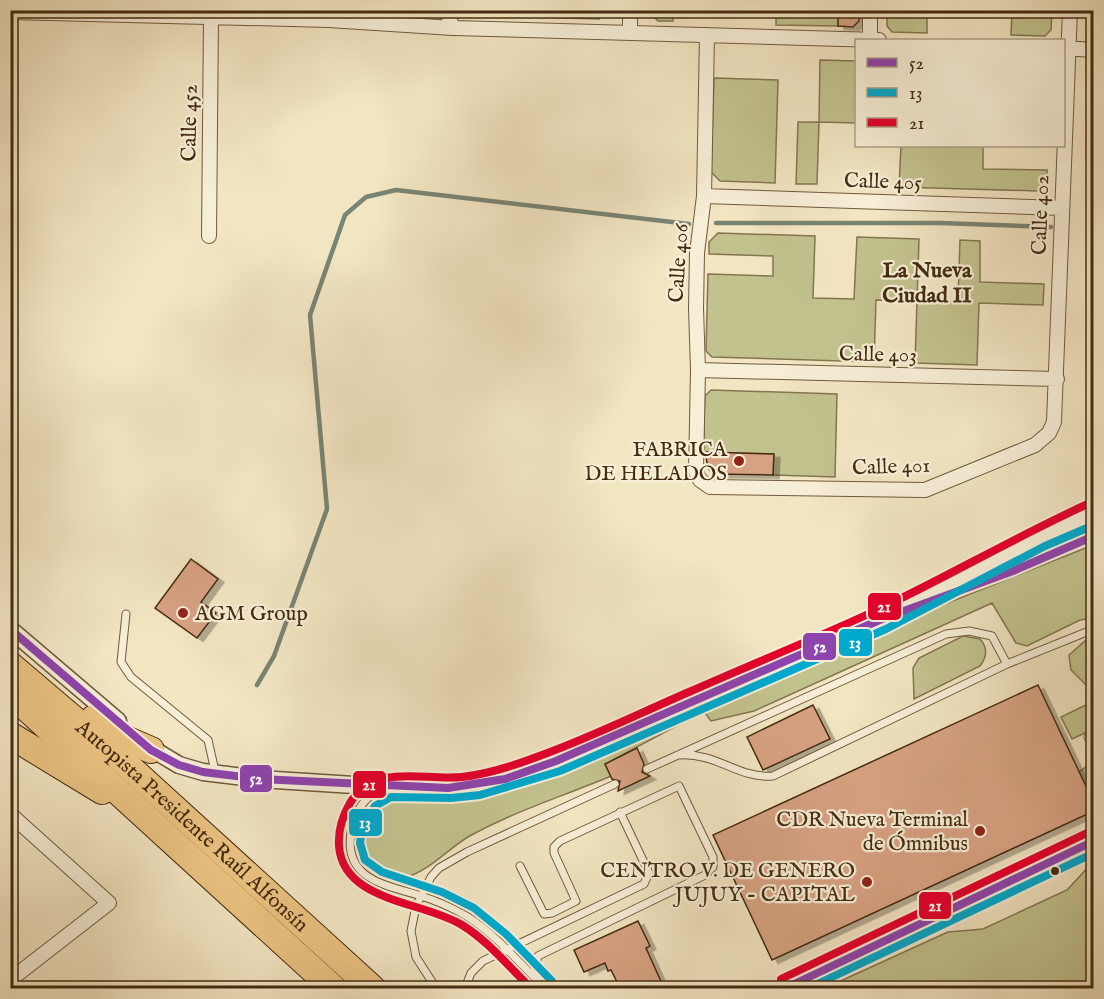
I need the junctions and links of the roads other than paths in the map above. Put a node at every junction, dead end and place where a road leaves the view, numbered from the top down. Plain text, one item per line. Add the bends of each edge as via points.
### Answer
1 (446, 10) edge
2 (630, 10) edge
3 (870, 10) edge
4 (1070, 10) edge
5 (10, 12) edge
6 (89, 12) edge
7 (210, 14) edge
8 (327, 15) edge
9 (453, 28) junction
10 (630, 32) junction
11 (707, 35) junction
12 (870, 39) edge
13 (855, 40) edge
14 (1066, 49) edge
15 (1094, 50) edge
16 (1065, 81) edge
17 (1063, 147) edge
18 (704, 196) junction
19 (1061, 208) junction
20 (208, 236) dead end
21 (698, 370) junction
22 (1057, 380) junction
23 (1054, 422) joint
24 (710, 487) joint
25 (1094, 513) edge
26 (1094, 536) edge
27 (126, 614) dead end
28 (882, 619) junction
29 (10, 629) edge
30 (1094, 629) edge
31 (10, 664) edge
32 (1007, 664) junction
33 (10, 693) edge
34 (10, 735) edge
35 (1088, 737) dead end
36 (1094, 749) edge
37 (151, 750) junction
38 (678, 755) junction
39 (647, 769) dead end
40 (216, 774) junction
41 (615, 784) dead end
42 (385, 787) junction
43 (620, 812) junction
44 (10, 814) edge
45 (151, 822) junction
46 (1094, 842) edge
47 (520, 866) dead end
48 (421, 896) junction
49 (505, 949) junction
50 (10, 980) edge
51 (333, 988) edge
52 (372, 988) edge
53 (436, 988) edge
54 (465, 988) edge
55 (504, 988) edge
56 (535, 988) edge
57 (545, 988) edge
58 (786, 988) edge

1 - 9 street
2 - 10 street
3 - 12 street
4 - 14 street, Calle 402
5 - 6 street
6 - 7 street
7 - 8 street
7 - 20 street, Calle 452
8 - 9 street
9 - 10 street
10 - 11 street
11 - 13 street
11 - 18 street, Calle 406
14 - 15 street
14 - 16 street, Calle 402
17 - 19 street, Calle 402
18 - 19 street, Calle 405
18 - 21 street, Calle 406 via 697,253
19 - 22 street, Calle 402
21 - 22 street, Calle 403
21 - 24 street, Calle 406 via 696,472
22 - 23 street, Calle 402
23 - 24 street, Calle 401 via 1049,434 1035,445 925,490
25 - 28 street
26 - 28 lane
27 - 40 lane via 121,662 131,677 208,740
28 - 42 street via 556,762 505,779 448,788
29 - 37 street
30 - 32 lane
31 - 37 highway via 44,682 121,737
31 - 52 highway, Autopista Presidente Raúl Alfonsín
32 - 38 lane via 773,776 746,773 706,755
32 - 38 lane via 992,636 956,632
33 - 45 highway, Autopista Presidente Raúl Alfonsín
34 - 45 highway
35 - 36 lane
37 - 40 street via 179,765
38 - 39 lane
40 - 42 street
41 - 48 lane via 446,864 431,877
42 - 48 lane via 371,794 361,806 348,842 352,858 371,880
43 - 47 lane via 554,847 576,901 544,914
43 - 49 lane via 649,873 644,884
43 - 57 lane via 679,786 713,857 713,867 705,875 538,956 534,972
44 - 50 street via 109,903
45 - 51 highway, Autopista Presidente Raúl Alfonsín
46 - 58 lane
48 - 49 lane via 470,919
48 - 53 lane via 412,918 413,943
49 - 54 lane via 483,961 471,973
49 - 57 lane
55 - 56 lane

